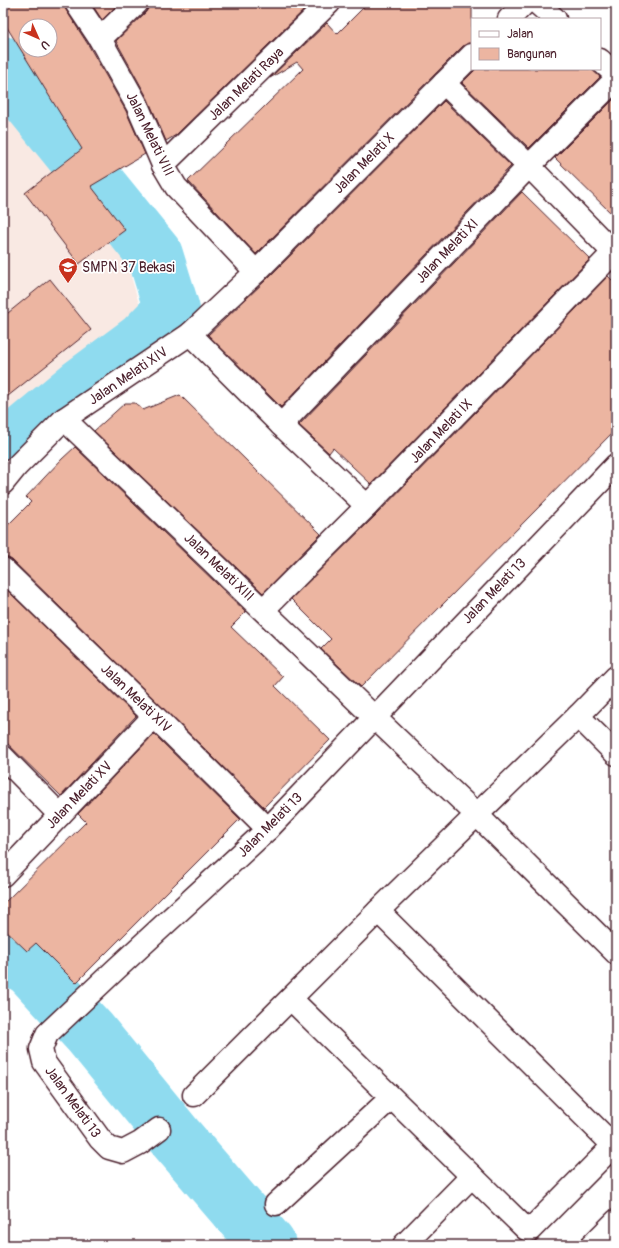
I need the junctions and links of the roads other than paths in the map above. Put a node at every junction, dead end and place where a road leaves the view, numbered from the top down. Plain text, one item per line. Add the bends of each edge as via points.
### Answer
1 (76, 3) edge
2 (136, 3) edge
3 (329, 3) edge
4 (525, 3) edge
5 (537, 3) edge
6 (510, 18) edge
7 (554, 18) edge
8 (100, 39) junction
9 (471, 56) edge
10 (601, 61) edge
11 (616, 75) edge
12 (616, 79) edge
13 (444, 83) junction
14 (163, 165) junction
15 (528, 166) junction
16 (615, 252) edge
17 (256, 272) junction
18 (190, 334) junction
19 (64, 419) junction
20 (280, 425) junction
21 (616, 465) edge
22 (3, 483) edge
23 (367, 506) junction
24 (3, 569) edge
25 (264, 610) junction
26 (616, 677) edge
27 (154, 716) junction
28 (578, 716) junction
29 (374, 717) junction
30 (616, 754) edge
31 (3, 758) edge
32 (60, 815) junction
33 (477, 815) junction
34 (268, 828) junction
35 (3, 875) edge
36 (378, 911) junction
37 (616, 954) edge
38 (291, 999) junction
39 (194, 1094) dead end
40 (391, 1098) junction
41 (159, 1129) dead end
42 (615, 1144) edge
43 (472, 1176) junction
44 (276, 1204) dead end
45 (616, 1221) edge
46 (404, 1245) edge
47 (592, 1245) edge

1 - 8 street, Jalan Melati VIII
2 - 8 street
3 - 14 street, Jalan Melati Raya
4 - 6 street
5 - 7 street
8 - 14 street, Jalan Melati VIII via 137,104
9 - 13 street, Jalan Melati X
10 - 11 street
12 - 15 street, Jalan Melati XI
13 - 15 street
13 - 17 street, Jalan Melati X
14 - 17 street, Jalan Melati VIII via 176,187
15 - 16 street
15 - 20 street, Jalan Melati XI
16 - 23 street, Jalan Melati IX
17 - 18 street, Jalan Melati XIV
18 - 19 street, Jalan Melati XIV
18 - 20 street
19 - 22 street, Jalan Melati XIV
19 - 25 street, Jalan Melati XIII
20 - 23 street
21 - 29 street, Jalan Melati 13
23 - 25 street, Jalan Melati IX
24 - 27 street, Jalan Melati XIV
25 - 29 street, Jalan Melati XIII
26 - 28 street
27 - 32 street, Jalan Melati XV
27 - 34 street, Jalan Melati XIV
28 - 30 street
28 - 33 street
29 - 33 street, Jalan Melati XIII
29 - 34 street, Jalan Melati 13
31 - 32 street
32 - 35 street, Jalan Melati XV
33 - 36 street
33 - 37 street, Jalan Melati XIII
34 - 41 street, Jalan Melati 13 via 47,1034 42,1049 44,1062 109,1148 123,1152
36 - 38 street
36 - 42 street
38 - 39 street
38 - 40 street
40 - 43 street
40 - 44 street
42 - 43 street via 530,1230
43 - 46 street
45 - 47 street

